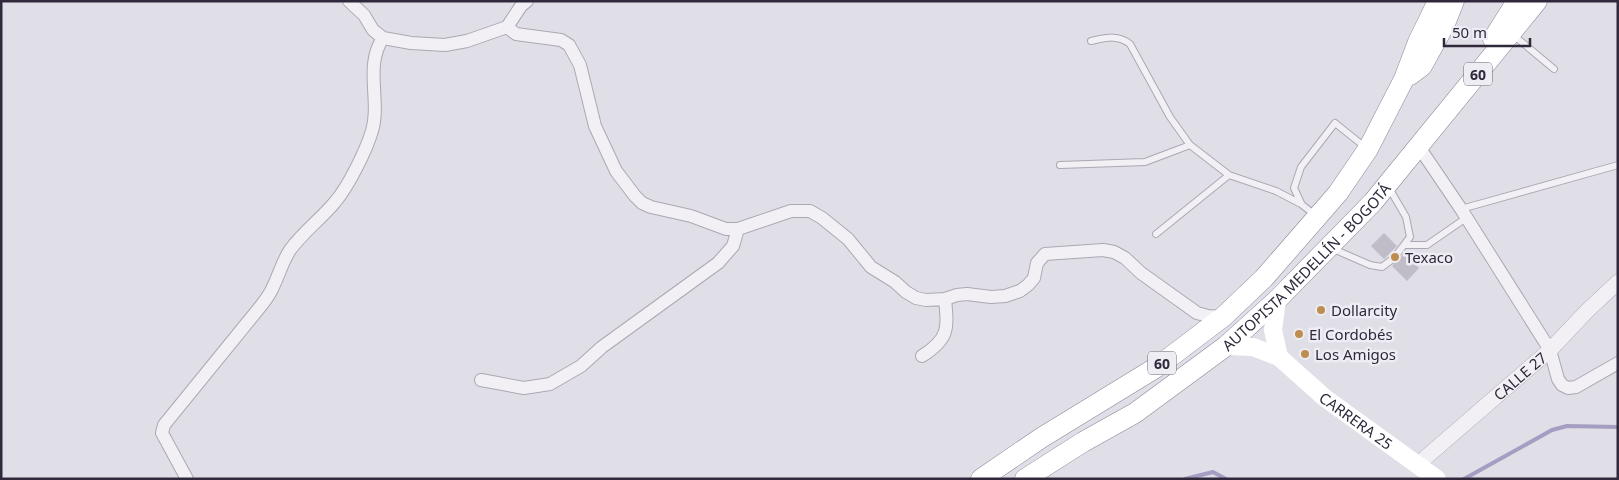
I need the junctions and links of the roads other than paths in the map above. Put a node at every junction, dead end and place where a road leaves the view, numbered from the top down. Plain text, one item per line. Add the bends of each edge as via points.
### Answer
1 (349, 1) edge
2 (527, 1) edge
3 (1438, 1) edge
4 (1454, 1) edge
5 (1517, 1) edge
6 (1537, 1) edge
7 (507, 28) junction
8 (1511, 33) junction
9 (383, 38) junction
10 (1091, 41) dead end
11 (1554, 69) dead end
12 (1481, 71) junction
13 (1404, 79) junction
14 (1190, 145) junction
15 (1419, 147) junction
16 (1368, 149) junction
17 (1060, 165) dead end
18 (1618, 165) edge
19 (1229, 176) junction
20 (1386, 185) junction
21 (1301, 204) junction
22 (1464, 214) junction
23 (1318, 217) junction
24 (738, 230) junction
25 (1156, 234) dead end
26 (1404, 245) junction
27 (1329, 247) junction
28 (1618, 282) edge
29 (945, 299) junction
30 (1277, 300) junction
31 (1223, 317) junction
32 (1226, 346) junction
33 (1550, 350) junction
34 (922, 356) dead end
35 (1279, 357) junction
36 (1618, 363) edge
37 (481, 380) dead end
38 (1417, 465) junction
39 (187, 479) edge
40 (980, 479) edge
41 (1025, 479) edge
42 (1437, 479) edge

1 - 9 street
2 - 7 street
3 - 13 highway, AUTOPISTA MEDELLÍN - BOGOTÁ / 60
4 - 13 highway via 1422,66
5 - 12 highway via 1485,54
6 - 8 highway, AUTOPISTA MEDELLÍN - BOGOTÁ / 60
7 - 9 street via 445,45
7 - 24 street via 516,34 561,40 569,46 580,65 595,126 605,148 616,171 642,203 691,216 726,230
8 - 11 lane
8 - 12 highway, AUTOPISTA MEDELLÍN - BOGOTÁ / 60
9 - 39 street via 373,62 375,115 372,131 345,191 300,237 288,253 271,292 164,425 162,433
10 - 14 lane via 1117,37 1130,44 1170,117
12 - 15 highway, AUTOPISTA MEDELLÍN - BOGOTÁ / 60
13 - 16 highway, AUTOPISTA MEDELLÍN - BOGOTÁ / 60
14 - 17 lane via 1145,162
14 - 19 lane
15 - 20 highway, AUTOPISTA MEDELLÍN - BOGOTÁ / 60
15 - 22 street
16 - 21 lane via 1335,124 1300,167 1294,188
16 - 23 highway, AUTOPISTA MEDELLÍN - BOGOTÁ / 60
18 - 22 lane
19 - 21 lane via 1276,191
19 - 25 lane
20 - 26 lane via 1406,217 1410,237
20 - 27 highway, AUTOPISTA MEDELLÍN - BOGOTÁ / 60
21 - 23 lane
22 - 26 lane via 1427,245
22 - 33 street
23 - 31 highway, AUTOPISTA MEDELLÍN - BOGOTÁ / 60 via 1264,278
24 - 29 street via 791,212 810,211 848,239 871,267 906,292 926,300
24 - 37 street via 733,246 718,263 602,347 581,366 550,384 524,388
26 - 27 lane via 1382,267
27 - 30 highway, AUTOPISTA MEDELLÍN - BOGOTÁ / 60
28 - 33 street, CALLE 27
29 - 31 street via 967,294 1006,296 1028,285 1034,278 1037,263 1045,254 1103,250 1125,258 1198,313
29 - 34 street via 947,320 944,337
30 - 32 highway, AUTOPISTA MEDELLÍN - BOGOTÁ / 60
30 - 35 main road via 1273,330
31 - 40 highway, AUTOPISTA MEDELLÍN - BOGOTÁ / 60 via 1157,367
32 - 35 main road, CARRERA 25 via 1253,347
32 - 41 highway, AUTOPISTA MEDELLÍN - BOGOTÁ / 60 via 1135,413
33 - 36 street via 1558,379 1568,388 1576,387
33 - 38 street, CALLE 27
35 - 38 main road, CARRERA 25 via 1325,398
38 - 42 main road, CARRERA 25

